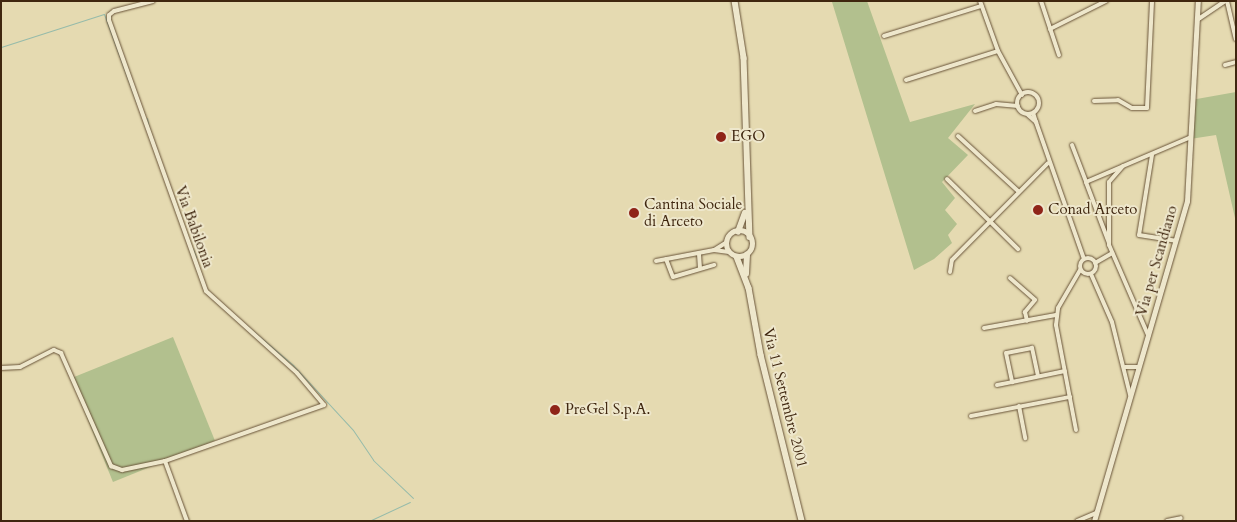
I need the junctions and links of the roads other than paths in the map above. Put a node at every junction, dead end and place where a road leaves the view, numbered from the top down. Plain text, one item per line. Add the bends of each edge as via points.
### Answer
1 (153, 1) edge
2 (735, 1) edge
3 (1041, 1) edge
4 (1093, 1) edge
5 (1106, 1) edge
6 (1152, 1) edge
7 (1198, 1) edge
8 (1226, 1) edge
9 (980, 3) edge
10 (1095, 7) junction
11 (1197, 20) junction
12 (1050, 29) junction
13 (884, 36) dead end
14 (1236, 39) edge
15 (998, 51) junction
16 (1059, 54) dead end
17 (1236, 62) edge
18 (1225, 65) dead end
19 (906, 80) dead end
20 (1022, 94) junction
21 (1094, 101) dead end
22 (1018, 106) junction
23 (975, 111) dead end
24 (1034, 113) junction
25 (1028, 114) junction
26 (1036, 122) junction
27 (958, 136) dead end
28 (1193, 137) junction
29 (1072, 145) dead end
30 (1152, 155) junction
31 (1048, 163) junction
32 (1123, 166) junction
33 (947, 179) dead end
34 (1086, 182) junction
35 (1018, 191) junction
36 (747, 206) junction
37 (990, 221) junction
38 (738, 232) junction
39 (750, 238) junction
40 (1176, 241) junction
41 (727, 242) junction
42 (1109, 245) junction
43 (1018, 249) dead end
44 (714, 250) junction
45 (729, 252) junction
46 (1112, 253) junction
47 (699, 254) junction
48 (747, 255) junction
49 (737, 256) junction
50 (666, 258) junction
51 (1084, 259) junction
52 (656, 261) dead end
53 (1095, 263) junction
54 (714, 265) dead end
55 (700, 268) junction
56 (1080, 270) junction
57 (950, 272) dead end
58 (1091, 274) junction
59 (1010, 278) dead end
60 (747, 281) junction
61 (1056, 315) junction
62 (1027, 321) junction
63 (984, 328) dead end
64 (1148, 335) junction
65 (1125, 367) junction
66 (1139, 367) junction
67 (1, 368) edge
68 (1065, 371) junction
69 (1038, 376) junction
70 (1012, 382) junction
71 (997, 384) dead end
72 (1130, 395) junction
73 (1070, 397) junction
74 (1019, 406) junction
75 (971, 416) dead end
76 (1076, 430) dead end
77 (1025, 438) dead end
78 (165, 461) junction
79 (1096, 513) junction
80 (1181, 518) dead end
81 (187, 521) edge
82 (802, 521) edge
83 (1077, 521) edge
84 (1094, 521) edge
85 (1167, 521) edge

1 - 78 street, Via Babilonia via 124,6 109,14 206,291 297,373 324,405
2 - 36 main road, Via 11 Settembre 2001 via 746,84
3 - 12 street
4 - 10 street
5 - 10 street
6 - 21 street via 1148,108 1132,108 1118,100
7 - 11 street, Via per Scandiano
8 - 11 street
8 - 14 street
9 - 13 street
9 - 15 street
10 - 12 street
11 - 28 street, Via per Scandiano
12 - 16 street
15 - 19 street
15 - 20 street
17 - 18 street
20 - 22 street
20 - 24 street via 1031,92 1039,99
22 - 23 street via 996,104
22 - 25 street
24 - 25 street
24 - 26 street
25 - 26 street
26 - 31 street
27 - 35 street
28 - 30 street
28 - 40 street, Via per Scandiano via 1188,201
29 - 34 street
30 - 32 street
30 - 40 street via 1139,235
31 - 35 street
31 - 51 street
32 - 34 street
32 - 42 street via 1109,182
33 - 37 street
34 - 42 street
35 - 37 street
36 - 38 main road, Via 11 Settembre 2001
36 - 39 main road, Via 11 Settembre 2001
37 - 43 street
37 - 57 street via 952,260
38 - 39 main road
38 - 41 main road, Via 11 Settembre 2001
39 - 48 main road, Via 11 Settembre 2001 via 752,249
40 - 64 street, Via per Scandiano
41 - 44 street
41 - 45 main road
42 - 46 street
44 - 45 street
44 - 47 street
45 - 49 main road
46 - 53 street
46 - 64 street
47 - 50 street
47 - 55 street
48 - 49 main road
48 - 60 main road, Via 11 Settembre 2001
49 - 60 main road, Via 11 Settembre 2001
50 - 52 street
50 - 55 street via 673,277
51 - 53 street
51 - 56 street via 1079,265
53 - 58 street
54 - 55 street
56 - 58 street
56 - 61 street
58 - 65 street via 1112,322
59 - 62 street via 1035,300 1025,312
60 - 82 main road, Via 11 Settembre 2001 via 761,355
61 - 62 street
61 - 68 street
62 - 63 street
64 - 66 street, Via per Scandiano
65 - 66 street
65 - 72 street
66 - 72 street, Via per Scandiano
67 - 78 street via 20,367 58,350 70,369 111,466 122,470
68 - 69 street
68 - 73 street
69 - 70 street
69 - 70 street via 1032,348 1006,353
70 - 71 street
72 - 79 street, Via per Scandiano
73 - 74 street
73 - 76 street
74 - 75 street
74 - 77 street
78 - 81 street
79 - 83 street
79 - 84 street, Via per Scandiano
80 - 85 street

